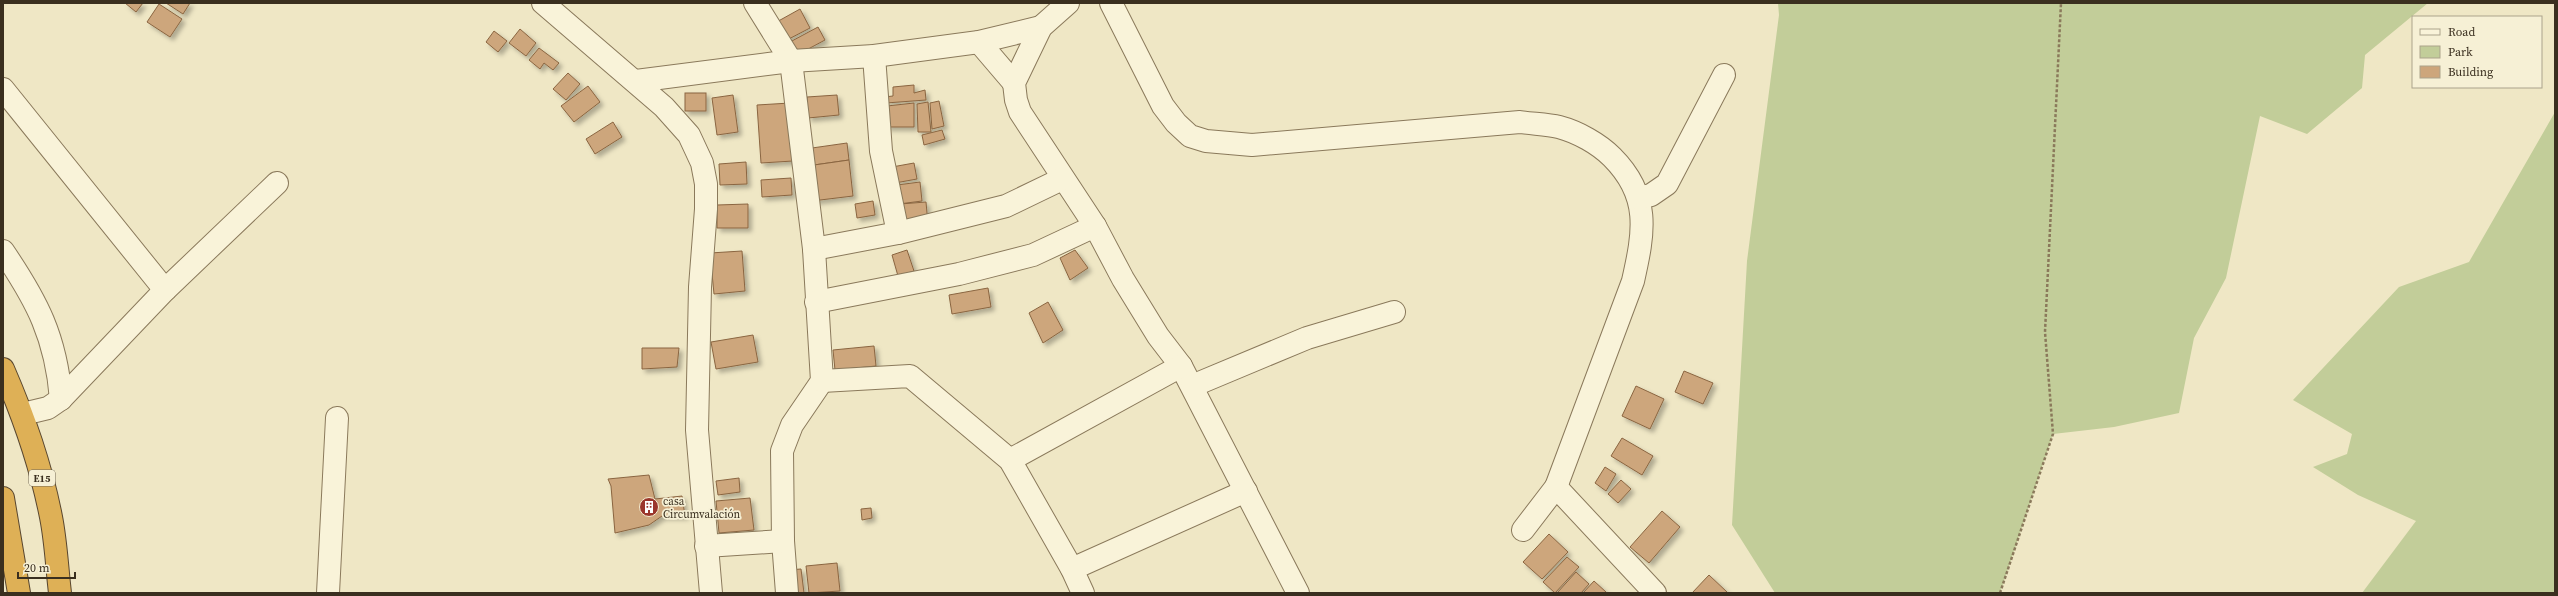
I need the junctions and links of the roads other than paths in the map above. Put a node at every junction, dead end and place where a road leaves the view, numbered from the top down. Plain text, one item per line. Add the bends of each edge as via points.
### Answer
1 (543, 3) edge
2 (755, 3) edge
3 (1068, 3) edge
4 (1111, 3) edge
5 (1041, 27) junction
6 (979, 42) junction
7 (874, 56) junction
8 (791, 61) junction
9 (1724, 75) dead end
10 (636, 80) junction
11 (1014, 83) junction
12 (3, 89) edge
13 (1062, 179) junction
14 (277, 183) dead end
15 (1639, 198) junction
16 (1094, 226) junction
17 (898, 233) junction
18 (814, 249) junction
19 (3, 251) edge
20 (165, 290) junction
21 (816, 302) junction
22 (1394, 312) dead end
23 (1181, 366) junction
24 (3, 369) edge
25 (822, 381) junction
26 (1192, 386) junction
27 (61, 399) junction
28 (23, 414) junction
29 (337, 418) dead end
30 (1010, 460) junction
31 (1556, 486) junction
32 (1246, 491) junction
33 (3, 498) edge
34 (1523, 530) dead end
35 (783, 541) junction
36 (706, 546) junction
37 (1072, 569) junction
38 (19, 593) edge
39 (60, 593) edge
40 (328, 593) edge
41 (711, 593) edge
42 (787, 593) edge
43 (1082, 593) edge
44 (1298, 593) edge
45 (1655, 593) edge

1 - 10 street
2 - 8 street
3 - 5 street
4 - 15 street via 1163,106 1190,136 1226,145 1252,145 1527,123 1560,128 1601,146 1628,173
5 - 6 street
5 - 11 street
6 - 7 street
6 - 11 street
7 - 8 street
7 - 17 street via 881,151
8 - 10 street
8 - 18 street
9 - 15 street via 1667,184 1651,196
10 - 36 street via 689,135 702,163 706,184 697,377
11 - 13 street via 1020,112
12 - 20 street
13 - 16 street
13 - 17 street via 1006,206
14 - 20 street
15 - 31 street via 1642,223 1640,249 1632,281
16 - 21 street via 1033,255 959,274
16 - 23 street via 1123,280 1158,336
17 - 18 street
18 - 21 street
19 - 27 street via 42,315 59,372
20 - 27 street
21 - 25 street
22 - 26 street via 1307,338
23 - 26 street
23 - 30 street
24 - 28 highway, E15
25 - 30 street via 910,376
25 - 35 street via 792,426 782,452
26 - 32 street
27 - 28 street via 48,408
28 - 39 highway, E15 via 51,518
29 - 40 street
30 - 37 street
31 - 34 street
31 - 45 street
32 - 37 street
32 - 44 street
33 - 38 highway
35 - 36 street
35 - 42 street
36 - 41 street
37 - 43 street

